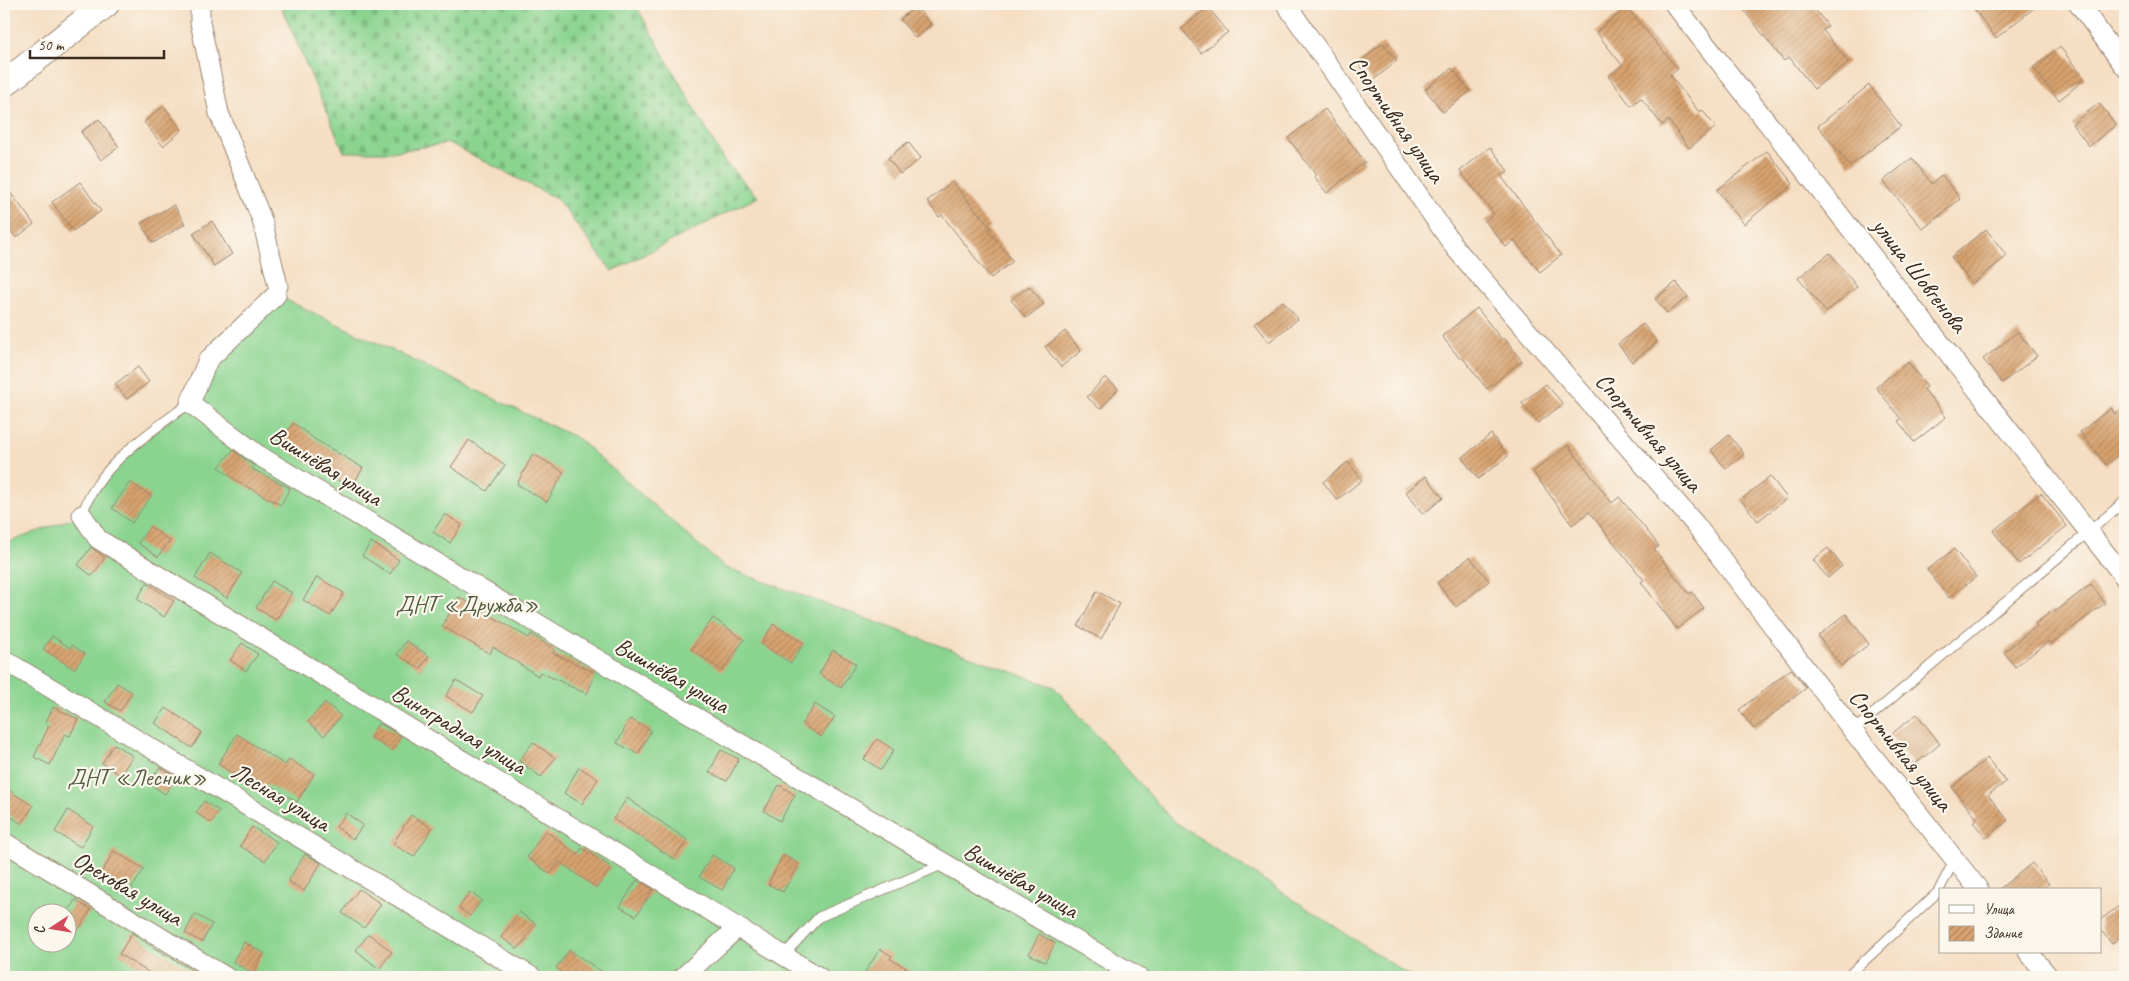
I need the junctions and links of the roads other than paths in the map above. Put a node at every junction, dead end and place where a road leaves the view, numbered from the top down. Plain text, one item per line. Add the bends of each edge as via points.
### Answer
1 (106, 4) edge
2 (200, 4) edge
3 (1286, 4) edge
4 (1674, 4) edge
5 (2079, 4) edge
6 (2125, 67) edge
7 (4, 84) edge
8 (190, 403) junction
9 (2125, 501) edge
10 (82, 515) joint
11 (2089, 532) junction
12 (2125, 578) edge
13 (4, 660) edge
14 (1852, 731) junction
15 (4, 842) edge
16 (1955, 858) junction
17 (944, 864) junction
18 (1940, 888) edge
19 (1978, 888) edge
20 (1939, 890) edge
21 (737, 928) junction
22 (2030, 954) edge
23 (783, 956) junction
24 (226, 977) edge
25 (532, 977) edge
26 (683, 977) edge
27 (819, 977) edge
28 (1138, 977) edge
29 (1847, 977) edge
30 (2049, 977) edge

1 - 7 street
2 - 8 street via 200,22 220,113 262,220 277,291 208,360
3 - 14 street, Спортивная улица via 1456,249 1694,524
4 - 11 street, улица Шовгенова
5 - 6 street
8 - 10 lane via 143,437 102,477 87,498
8 - 17 street, Вишнёвая улица via 258,455
9 - 11 lane
10 - 21 street, Виноградная улица via 98,539
11 - 12 street, улица Шовгенова
11 - 14 lane
13 - 25 street, Лесная улица
14 - 16 street, Спортивная улица
15 - 24 street, Ореховая улица
16 - 18 lane
16 - 19 street, Спортивная улица
17 - 23 lane via 819,917
17 - 28 street, Вишнёвая улица
20 - 29 lane
21 - 23 street, Виноградная улица
21 - 26 street
22 - 30 street
23 - 27 street, Виноградная улица

